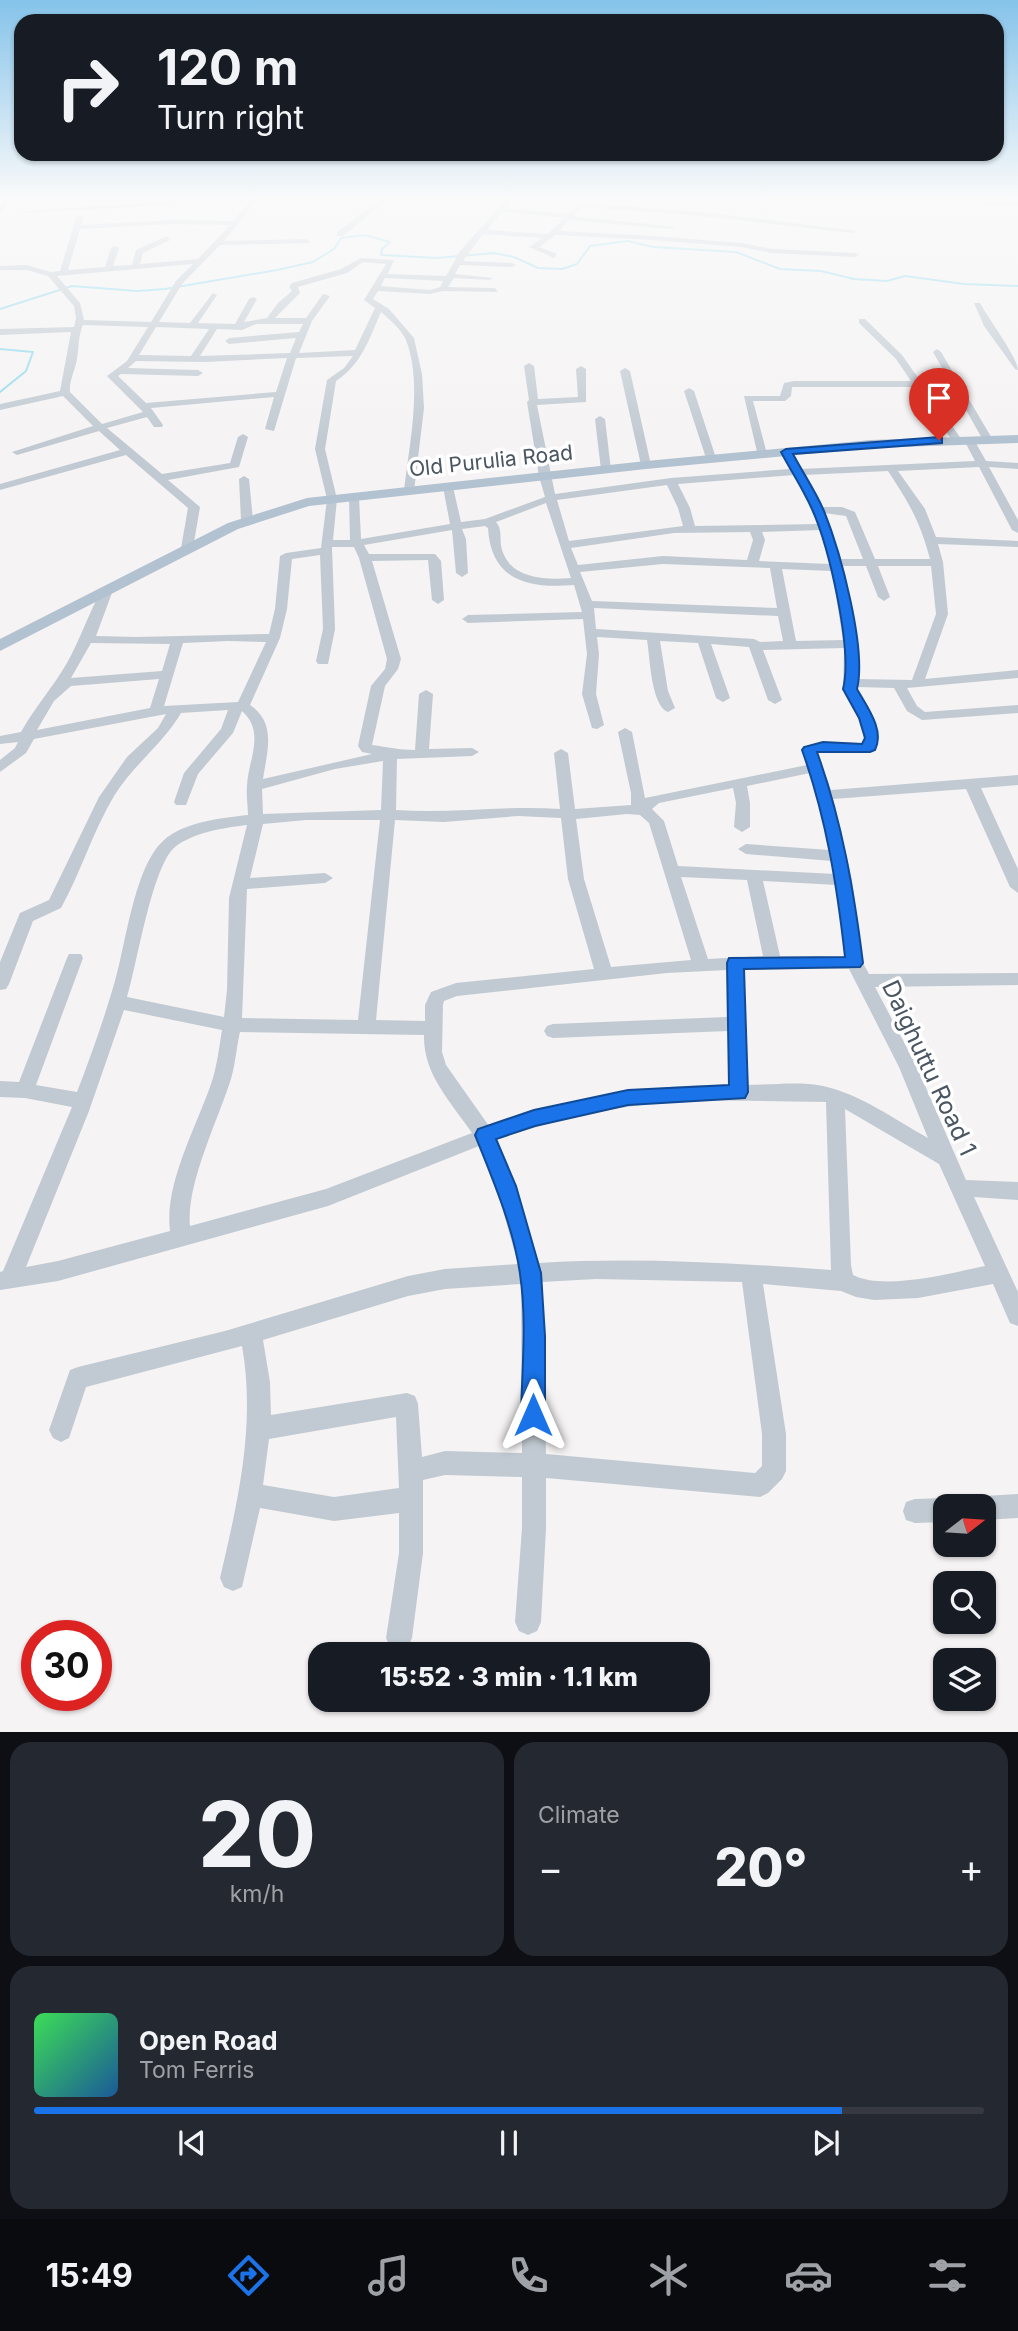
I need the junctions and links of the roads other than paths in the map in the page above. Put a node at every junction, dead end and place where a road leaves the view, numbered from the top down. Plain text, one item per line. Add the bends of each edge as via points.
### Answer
1 (56, 279) edge
2 (183, 279) edge
3 (317, 279) edge
4 (382, 279) edge
5 (450, 279) edge
6 (375, 288) junction
7 (443, 289) junction
8 (495, 290) dead end
9 (213, 295) dead end
10 (326, 296) dead end
11 (253, 299) dead end
12 (977, 305) dead end
13 (379, 307) junction
14 (270, 320) junction
15 (307, 321) junction
16 (862, 321) dead end
17 (154, 324) junction
18 (237, 325) junction
19 (78, 326) junction
20 (192, 326) junction
21 (214, 327) junction
22 (255, 328) dead end
23 (0, 332) edge
24 (300, 335) junction
25 (229, 341) dead end
26 (937, 352) dead end
27 (358, 353) junction
28 (292, 355) junction
29 (133, 358) junction
30 (194, 359) junction
31 (529, 366) dead end
32 (1018, 367) edge
33 (581, 369) dead end
34 (119, 371) junction
35 (625, 371) dead end
36 (198, 373) dead end
37 (916, 384) junction
38 (690, 391) dead end
39 (65, 393) junction
40 (280, 394) junction
41 (225, 398) junction
42 (534, 401) junction
43 (0, 407) edge
44 (147, 409) junction
45 (221, 413) dead end
46 (600, 419) dead end
47 (158, 425) dead end
48 (100, 427) junction
49 (270, 429) dead end
50 (243, 437) dead end
51 (1018, 439) edge
52 (963, 440) junction
53 (988, 440) junction
54 (127, 451) junction
55 (17, 452) dead end
56 (786, 452) junction
57 (762, 454) junction
58 (711, 458) junction
59 (984, 464) junction
60 (646, 465) junction
61 (1018, 466) edge
62 (891, 468) junction
63 (606, 470) junction
64 (797, 472) junction
65 (544, 476) junction
66 (160, 478) junction
67 (244, 479) dead end
68 (671, 481) junction
69 (0, 487) edge
70 (447, 487) junction
71 (409, 491) junction
72 (354, 496) junction
73 (551, 498) junction
74 (332, 499) junction
75 (818, 510) junction
76 (247, 520) junction
77 (487, 522) junction
78 (456, 526) junction
79 (824, 527) junction
80 (755, 529) junction
81 (690, 530) junction
82 (1018, 530) edge
83 (931, 540) junction
84 (357, 543) junction
85 (1018, 544) edge
86 (564, 545) junction
87 (326, 547) junction
88 (187, 548) junction
89 (365, 558) junction
90 (871, 562) junction
91 (937, 562) junction
92 (752, 564) junction
93 (775, 565) junction
94 (836, 565) junction
95 (462, 573) dead end
96 (576, 575) junction
97 (107, 590) junction
98 (884, 597) dead end
99 (438, 600) dead end
100 (588, 609) junction
101 (783, 612) junction
102 (468, 619) dead end
103 (592, 634) junction
104 (653, 636) junction
105 (88, 637) junction
106 (274, 638) junction
107 (703, 639) junction
108 (178, 640) junction
109 (850, 644) junction
110 (790, 645) junction
111 (0, 646) edge
112 (757, 646) junction
113 (323, 661) dead end
114 (1018, 674) edge
115 (167, 675) junction
116 (851, 683) junction
117 (917, 684) junction
118 (61, 685) junction
119 (899, 685) junction
120 (426, 694) dead end
121 (723, 698) dead end
122 (775, 700) dead end
123 (239, 707) junction
124 (177, 708) junction
125 (668, 708) dead end
126 (1018, 709) edge
127 (156, 710) junction
128 (597, 725) dead end
129 (625, 732) dead end
130 (27, 737) junction
131 (0, 740) edge
132 (472, 752) dead end
133 (422, 753) junction
134 (561, 753) dead end
135 (390, 755) junction
136 (0, 767) edge
137 (814, 768) junction
138 (1018, 780) edge
139 (739, 783) junction
140 (972, 785) junction
141 (255, 790) junction
142 (825, 795) junction
143 (181, 802) dead end
144 (641, 810) junction
145 (567, 813) junction
146 (388, 815) junction
147 (256, 820) junction
148 (742, 827) dead end
149 (746, 849) dead end
150 (839, 856) junction
151 (673, 871) junction
152 (754, 875) junction
153 (325, 878) dead end
154 (844, 880) junction
155 (239, 884) junction
156 (1018, 887) edge
157 (75, 958) dead end
158 (773, 962) junction
159 (735, 963) junction
160 (854, 963) junction
161 (701, 965) junction
162 (604, 973) junction
163 (1018, 979) edge
164 (864, 981) junction
165 (0, 984) edge
166 (117, 1002) junction
167 (737, 1024) junction
168 (232, 1025) junction
169 (366, 1027) junction
170 (433, 1028) junction
171 (553, 1031) dead end
172 (0, 1089) edge
173 (24, 1090) junction
174 (738, 1092) junction
175 (835, 1096) junction
176 (82, 1101) junction
177 (485, 1135) junction
178 (946, 1158) junction
179 (959, 1188) junction
180 (1018, 1191) edge
181 (181, 1236) junction
182 (531, 1273) junction
183 (997, 1273) junction
184 (751, 1274) junction
185 (5, 1281) edge
186 (844, 1281) junction
187 (1018, 1316) edge
188 (251, 1333) junction
189 (258, 1429) junction
190 (61, 1430) dead end
191 (533, 1465) junction
192 (411, 1471) junction
193 (252, 1495) junction
194 (410, 1499) junction
195 (1018, 1506) edge
196 (996, 1507) edge
197 (933, 1510) edge
198 (915, 1511) dead end
199 (233, 1578) dead end
200 (528, 1622) dead end
201 (400, 1638) dead end

1 - 19 street via 78,306
2 - 17 street
3 - 14 street via 295,285 298,291
4 - 6 street
5 - 7 street
6 - 7 street
6 - 13 street via 369,300
7 - 8 street
9 - 20 street
10 - 15 street
11 - 18 street
12 - 32 street
13 - 27 street
13 - 71 street via 408,334 417,374 419,408
14 - 15 street
14 - 18 street
15 - 24 street
16 - 37 street via 899,357
17 - 19 street
17 - 20 street
17 - 29 street
18 - 21 street
18 - 22 street
19 - 23 street
19 - 39 street
20 - 21 street
21 - 30 street
24 - 25 street
24 - 28 street
26 - 53 street
27 - 28 street
27 - 74 street via 347,370 333,378 321,438 321,458
28 - 30 street
28 - 40 street
29 - 30 street
29 - 34 street
31 - 42 street
33 - 42 street via 583,400
34 - 36 street
34 - 44 street via 112,378
35 - 60 street
37 - 52 street
37 - 57 street via 794,384 787,385 782,399 747,398
38 - 58 street
39 - 43 street
39 - 48 street
40 - 41 street
40 - 49 street
41 - 44 street
41 - 45 street
42 - 65 street
44 - 47 street
44 - 48 street
46 - 63 street
48 - 54 street
48 - 55 street
50 - 66 street via 236,465
51 - 53 main road, Old Purulia Road
52 - 53 main road, Old Purulia Road
52 - 56 main road, Old Purulia Road
52 - 59 street
54 - 66 street
54 - 69 street
56 - 57 main road, Old Purulia Road
56 - 64 street
57 - 58 main road, Old Purulia Road
58 - 60 main road, Old Purulia Road
59 - 61 street
59 - 62 street
59 - 82 street
60 - 63 main road, Old Purulia Road
62 - 64 street
62 - 83 street via 919,509
63 - 65 main road, Old Purulia Road
64 - 68 street
64 - 75 street
65 - 70 main road, Old Purulia Road
65 - 73 street
66 - 88 street via 194,507
67 - 76 street
68 - 73 street
68 - 81 street
70 - 71 main road, Old Purulia Road
70 - 78 street
71 - 72 main road, Old Purulia Road
72 - 74 main road, Old Purulia Road
72 - 84 street
73 - 77 street
73 - 86 street
74 - 76 main road, Old Purulia Road
74 - 87 street
75 - 79 street
75 - 90 street via 851,514
76 - 88 main road, Old Purulia Road
77 - 78 street
77 - 96 street via 494,526 499,557 512,571 542,584
78 - 84 street
78 - 95 street
79 - 80 street
79 - 94 street
80 - 81 street
80 - 92 street via 758,545
81 - 86 street
83 - 85 street
83 - 91 street
84 - 87 street
84 - 89 street
86 - 96 street
87 - 106 street via 286,556
87 - 113 street via 329,629
88 - 97 main road, Old Purulia Road
89 - 99 street via 431,556
89 - 135 street via 394,659 378,686 365,746
90 - 91 street
90 - 94 street
90 - 98 street
91 - 117 street via 942,614
92 - 93 street
92 - 96 street via 663,560
93 - 94 street
93 - 101 street
94 - 109 street
96 - 100 street
97 - 105 street
97 - 111 main road, Old Purulia Road
100 - 101 street
100 - 102 street
100 - 103 street
101 - 110 street
103 - 104 street
103 - 128 street via 589,694
104 - 107 street
104 - 125 street
105 - 108 street
105 - 118 street
106 - 108 street
106 - 123 street
107 - 112 street via 748,641
107 - 121 street
108 - 115 street
109 - 110 street
109 - 116 street
110 - 112 street
112 - 122 street
114 - 117 street
115 - 118 street
115 - 127 street
116 - 119 street
116 - 137 street via 873,744 862,749 814,747 809,750
117 - 119 street
118 - 130 street
119 - 126 street via 922,716
120 - 133 street
123 - 124 street
123 - 141 street via 251,711 262,731
123 - 143 street via 228,730 191,773
124 - 127 street
124 - 165 street via 163,730 122,773 91,825 55,904 26,917
127 - 130 street
129 - 144 street
130 - 131 street
130 - 136 street via 21,750
132 - 133 street
133 - 135 street
134 - 145 street
135 - 141 street via 335,765
135 - 146 street
137 - 139 street
137 - 142 street, Daighuttu Road 1
138 - 140 street
139 - 144 street via 655,799
139 - 148 street
140 - 142 street
140 - 156 street
141 - 147 street
142 - 150 street, Daighuttu Road 1
144 - 145 street
144 - 151 street via 656,821
145 - 146 street
145 - 162 street via 576,879
146 - 147 street
146 - 169 street
147 - 155 street
147 - 166 street via 213,825 167,846 147,887
149 - 150 street
150 - 154 street, Daighuttu Road 1
151 - 152 street
151 - 161 street
152 - 154 street
152 - 158 street
153 - 155 street
154 - 160 street, Daighuttu Road 1
155 - 168 street
157 - 173 street
158 - 159 street
158 - 160 street
159 - 161 street
159 - 167 street
160 - 164 street, Daighuttu Road 1
161 - 162 street
162 - 170 street via 443,993 434,1004
163 - 164 street
164 - 178 street, Daighuttu Road 1 via 908,1067
166 - 168 street
166 - 176 street
167 - 171 street
167 - 174 street
168 - 169 street
168 - 181 street via 220,1082 182,1195
169 - 170 street
170 - 177 street via 437,1067
172 - 173 street
173 - 176 street
174 - 175 street
174 - 177 street via 628,1097 534,1118
175 - 178 street
175 - 186 street
176 - 185 street
177 - 181 street via 337,1194
177 - 182 street via 506,1186
178 - 179 street, Daighuttu Road 1
179 - 180 street
179 - 183 street, Daighuttu Road 1
181 - 185 street
182 - 184 street via 596,1269
182 - 188 street via 408,1286
182 - 191 street
183 - 186 street via 918,1289 855,1288
183 - 187 street, Daighuttu Road 1
184 - 186 street
184 - 191 street via 774,1434 774,1471 760,1485
188 - 189 street via 260,1396
188 - 190 street via 78,1378
189 - 192 street via 407,1404
189 - 193 street
191 - 192 street via 445,1463
191 - 200 street
192 - 194 street
193 - 194 street via 334,1509
193 - 199 street
194 - 201 street via 411,1553
195 - 196 street
197 - 198 street

